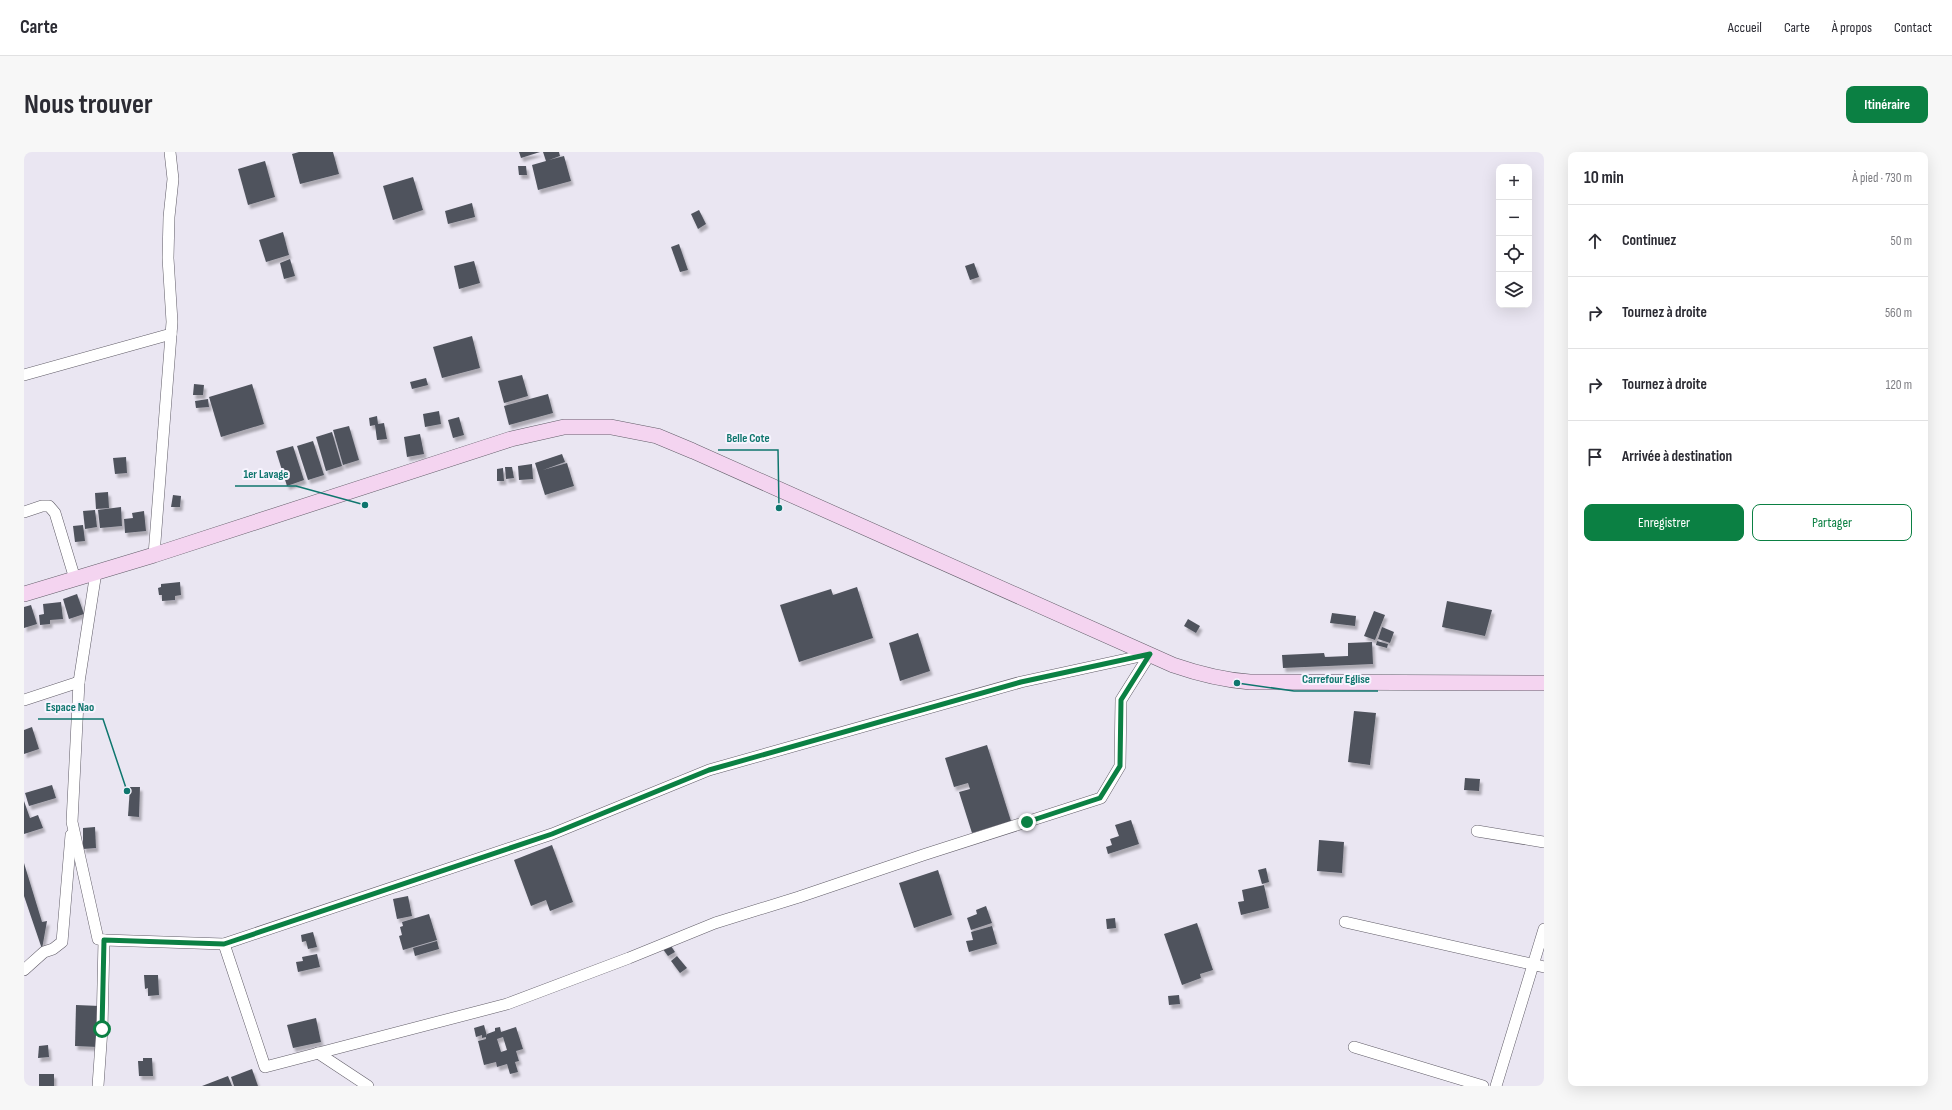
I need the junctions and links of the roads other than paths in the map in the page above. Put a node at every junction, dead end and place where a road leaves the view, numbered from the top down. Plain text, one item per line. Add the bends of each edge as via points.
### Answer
1 (170, 152) edge
2 (172, 334) junction
3 (24, 375) edge
4 (24, 512) edge
5 (154, 555) junction
6 (96, 572) junction
7 (75, 579) junction
8 (24, 594) edge
9 (1150, 654) junction
10 (79, 682) junction
11 (1544, 682) edge
12 (24, 700) edge
13 (72, 822) junction
14 (1477, 831) dead end
15 (1544, 842) edge
16 (1345, 922) dead end
17 (1544, 929) edge
18 (104, 940) junction
19 (224, 944) junction
20 (1539, 966) edge
21 (24, 970) edge
22 (1354, 1048) dead end
23 (318, 1053) junction
24 (98, 1086) edge
25 (368, 1086) edge
26 (1483, 1086) edge
27 (1496, 1086) edge

1 - 2 street via 173,179 168,231
2 - 3 street
2 - 5 street
4 - 7 street via 49,506 54,513
5 - 6 street
5 - 9 street via 511,439 564,427 611,427 656,436 693,451
6 - 7 street
6 - 10 street
7 - 8 street
9 - 11 street via 1203,676 1226,680
9 - 19 street via 1021,682 709,770 552,834
9 - 23 street via 1121,700 1120,766 1100,798 715,923 508,1004
10 - 12 street
10 - 13 street
13 - 18 street via 98,939
13 - 21 street via 62,942 44,952
14 - 15 street
16 - 20 street
17 - 20 street
18 - 19 street
18 - 24 street
19 - 23 street via 266,1066
20 - 27 street
22 - 26 street
23 - 25 street

